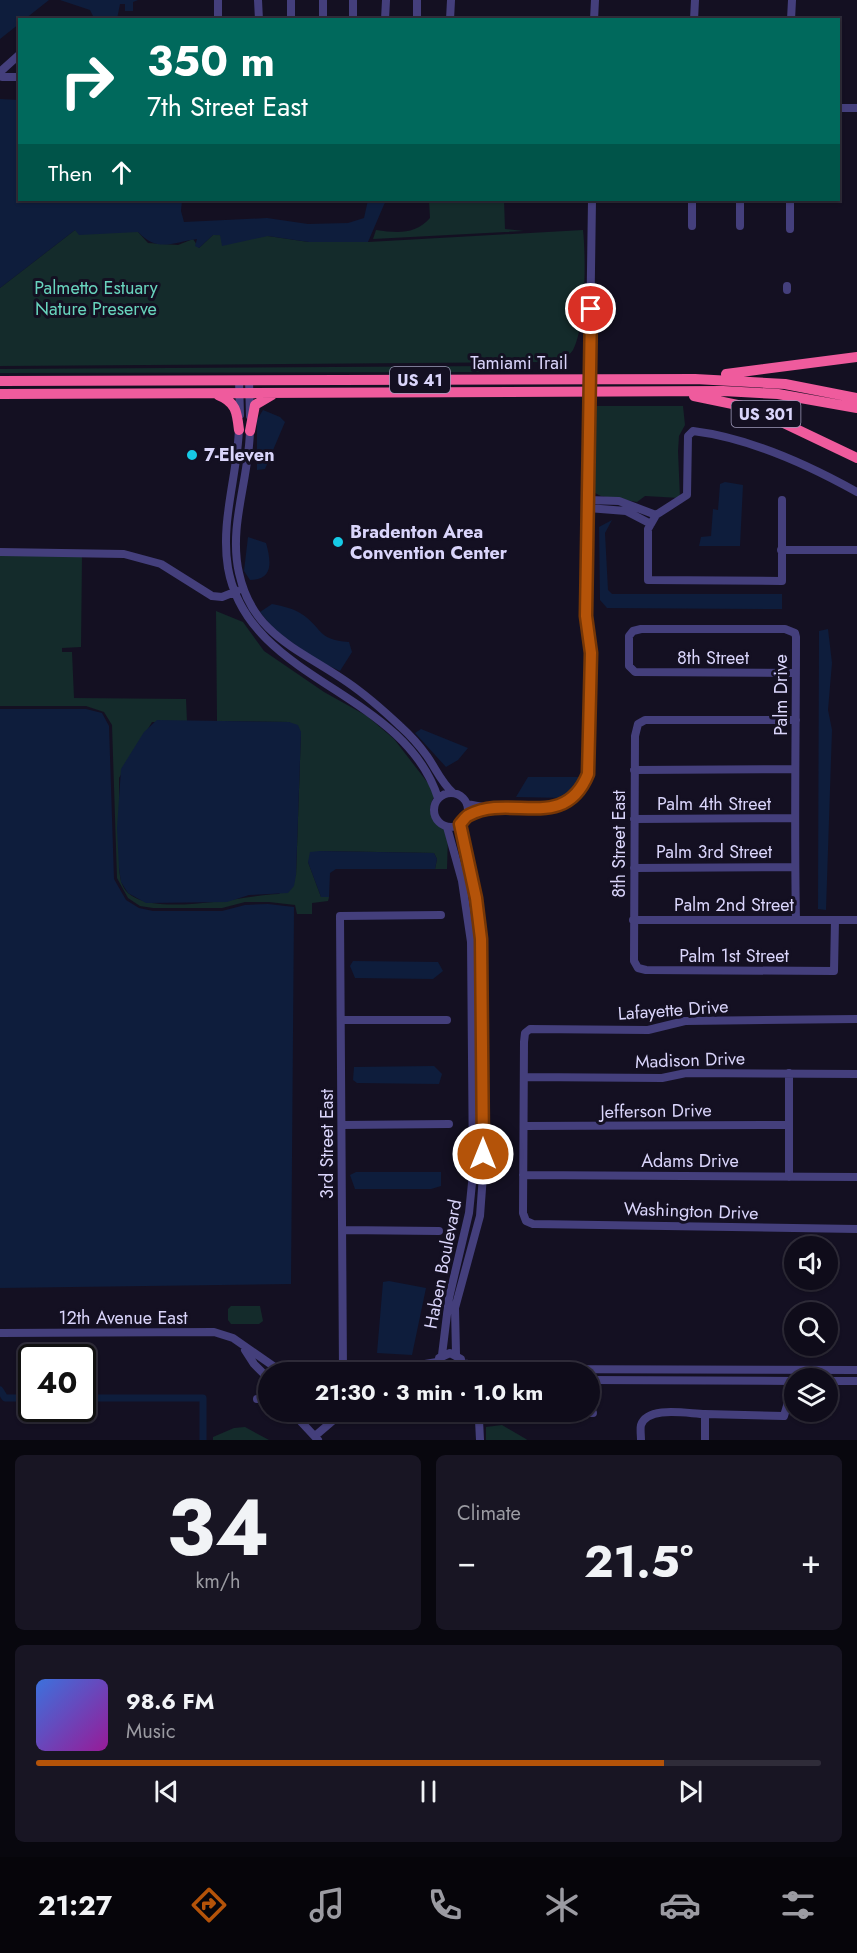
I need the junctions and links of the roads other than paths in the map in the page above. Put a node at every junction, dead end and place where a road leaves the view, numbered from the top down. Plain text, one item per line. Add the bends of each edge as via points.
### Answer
1 (219, 0) edge
2 (258, 0) edge
3 (291, 0) edge
4 (323, 0) edge
5 (353, 0) edge
6 (386, 0) edge
7 (417, 0) edge
8 (451, 0) edge
9 (595, 0) edge
10 (694, 0) edge
11 (792, 0) edge
12 (218, 18) edge
13 (259, 18) edge
14 (291, 18) edge
15 (323, 18) edge
16 (353, 18) edge
17 (386, 18) edge
18 (417, 18) edge
19 (450, 18) edge
20 (594, 18) edge
21 (694, 18) edge
22 (791, 18) edge
23 (17, 56) edge
24 (18, 76) edge
25 (840, 108) edge
26 (857, 108) edge
27 (592, 201) edge
28 (692, 201) edge
29 (740, 201) edge
30 (790, 201) edge
31 (692, 226) dead end
32 (740, 226) dead end
33 (790, 229) dead end
34 (857, 357) edge
35 (590, 379) junction
36 (695, 379) junction
37 (244, 380) junction
38 (0, 381) edge
39 (667, 391) junction
40 (590, 392) junction
41 (212, 393) junction
42 (244, 393) junction
43 (281, 393) junction
44 (0, 394) edge
45 (857, 398) edge
46 (857, 408) edge
47 (245, 431) junction
48 (857, 458) edge
49 (857, 492) edge
50 (782, 500) dead end
51 (588, 504) junction
52 (638, 511) junction
53 (656, 516) junction
54 (651, 524) junction
55 (781, 550) junction
56 (857, 550) edge
57 (0, 552) edge
58 (244, 589) junction
59 (234, 592) junction
60 (633, 631) joint
61 (796, 673) junction
62 (347, 682) junction
63 (337, 689) junction
64 (796, 720) junction
65 (795, 769) junction
66 (634, 770) junction
67 (453, 793) junction
68 (438, 798) junction
69 (467, 804) junction
70 (489, 809) junction
71 (467, 815) junction
72 (795, 818) junction
73 (634, 819) junction
74 (460, 824) junction
75 (447, 827) junction
76 (795, 867) junction
77 (634, 868) junction
78 (441, 915) dead end
79 (633, 920) junction
80 (796, 920) junction
81 (835, 920) junction
82 (857, 920) edge
83 (636, 964) joint
84 (857, 1019) edge
85 (341, 1020) junction
86 (447, 1020) dead end
87 (473, 1071) junction
88 (484, 1071) junction
89 (789, 1073) junction
90 (857, 1074) edge
91 (524, 1077) junction
92 (449, 1124) dead end
93 (342, 1125) junction
94 (788, 1125) junction
95 (524, 1126) junction
96 (523, 1175) junction
97 (789, 1177) junction
98 (857, 1177) edge
99 (857, 1229) edge
100 (342, 1230) junction
101 (439, 1231) dead end
102 (0, 1333) edge
103 (243, 1346) junction
104 (456, 1354) junction
105 (439, 1359) junction
106 (267, 1362) edge
107 (343, 1362) edge
108 (432, 1362) edge
109 (439, 1362) edge
110 (462, 1362) edge
111 (258, 1368) edge
112 (600, 1370) edge
113 (607, 1370) junction
114 (857, 1370) edge
115 (600, 1381) edge
116 (607, 1381) junction
117 (784, 1381) edge
118 (838, 1381) edge
119 (857, 1381) edge
120 (705, 1414) junction
121 (784, 1416) edge
122 (301, 1422) edge
123 (333, 1422) edge
124 (478, 1422) edge
125 (316, 1438) edge
126 (480, 1440) edge
127 (641, 1440) edge
128 (705, 1440) edge

1 - 12 street
2 - 13 street
3 - 14 street
4 - 15 street
5 - 16 street
6 - 17 street
7 - 18 street
8 - 19 street
9 - 20 street
10 - 21 street
11 - 22 street
23 - 24 street via 1,70 1,75
25 - 26 street
27 - 35 street
28 - 31 street
29 - 32 street
30 - 33 street
34 - 36 highway
35 - 36 highway, Tamiami Trail / US 41
35 - 37 highway, Tamiami Trail / US 41
35 - 40 street
36 - 45 highway, Tamiami Trail / US 41 via 785,384
37 - 38 highway, Tamiami Trail / US 41
37 - 42 street
39 - 40 highway, Tamiami Trail / US 41
39 - 46 highway, Tamiami Trail / US 41 via 778,394
39 - 48 highway, US 301 via 752,408
40 - 43 highway, Tamiami Trail / US 41
40 - 51 street
41 - 42 highway, Tamiami Trail / US 41
41 - 44 highway, Tamiami Trail / US 41
41 - 47 highway via 232,402
42 - 43 highway, Tamiami Trail / US 41
42 - 47 street
43 - 47 highway via 255,405
47 - 58 street via 247,476 235,538
47 - 59 street via 226,538
49 - 53 street via 779,454 719,434 693,431 688,436 687,495
50 - 55 street
51 - 52 street
51 - 70 street via 588,774 582,789 564,804 550,808
52 - 53 street
52 - 54 street
53 - 54 street
54 - 55 street via 648,580 782,581
55 - 56 street
57 - 59 street via 124,554 161,564 212,597
58 - 59 street
58 - 62 street via 257,615 278,638
59 - 63 street via 245,615 264,639
60 - 61 street, Palm Drive via 789,630 796,637
60 - 61 street, 8th Street via 629,636 630,669 646,673
61 - 64 street, Palm Drive
62 - 63 street
62 - 67 street via 412,737
63 - 68 street via 403,743 434,783
64 - 65 street, Palm Drive
64 - 66 street, 8th Street East via 658,720 638,724
65 - 66 street
65 - 72 street, Palm Drive
66 - 73 street, 8th Street East
67 - 68 street
67 - 69 street
68 - 75 street via 435,817
69 - 70 street
69 - 71 street
70 - 71 street
71 - 74 street
72 - 73 street, Palm 4th Street
72 - 76 street, Palm Drive
73 - 77 street, 8th Street East
74 - 75 street
74 - 88 street, Haben Boulevard via 480,926
75 - 87 street, Haben Boulevard via 462,881 471,942
76 - 77 street, Palm 3rd Street
76 - 80 street, Palm Drive
77 - 79 street, 8th Street East
78 - 85 street, 3rd Street East via 340,916
79 - 80 street, Palm 2nd Street
79 - 83 street, 8th Street East
80 - 81 street, Palm 2nd Street
81 - 82 street, Palm 2nd Street
81 - 83 street, Palm 1st Street via 834,971 646,970
84 - 91 street, Lafayette Drive via 685,1021 657,1029 535,1028 527,1031 524,1042
85 - 86 street
85 - 93 street, 3rd Street East
87 - 88 street
87 - 105 street, Haben Boulevard via 472,1194
88 - 104 street, Haben Boulevard via 482,1192 472,1246 456,1299
89 - 90 street, Madison Drive
89 - 91 street, Madison Drive via 686,1072 662,1078
89 - 94 street
91 - 95 street
92 - 93 street
93 - 100 street, 3rd Street East
94 - 95 street, Jefferson Drive
94 - 97 street
95 - 96 street
96 - 97 street, Adams Drive
96 - 99 street, Washington Drive via 523,1214 532,1224
97 - 98 street, Adams Drive
100 - 101 street
100 - 107 street, 3rd Street East
102 - 103 street, 12th Avenue East via 214,1332
103 - 106 street, 12th Avenue East
103 - 111 street, 12th Avenue East
104 - 105 street, 12th Avenue East
104 - 110 street
105 - 108 street, 12th Avenue East
105 - 109 street, Haben Boulevard
112 - 113 street
113 - 114 street
113 - 116 street
115 - 116 street
116 - 117 street
118 - 119 street
120 - 121 street
120 - 127 street via 647,1416 641,1425
120 - 128 street
122 - 125 street
123 - 125 street
124 - 126 street

